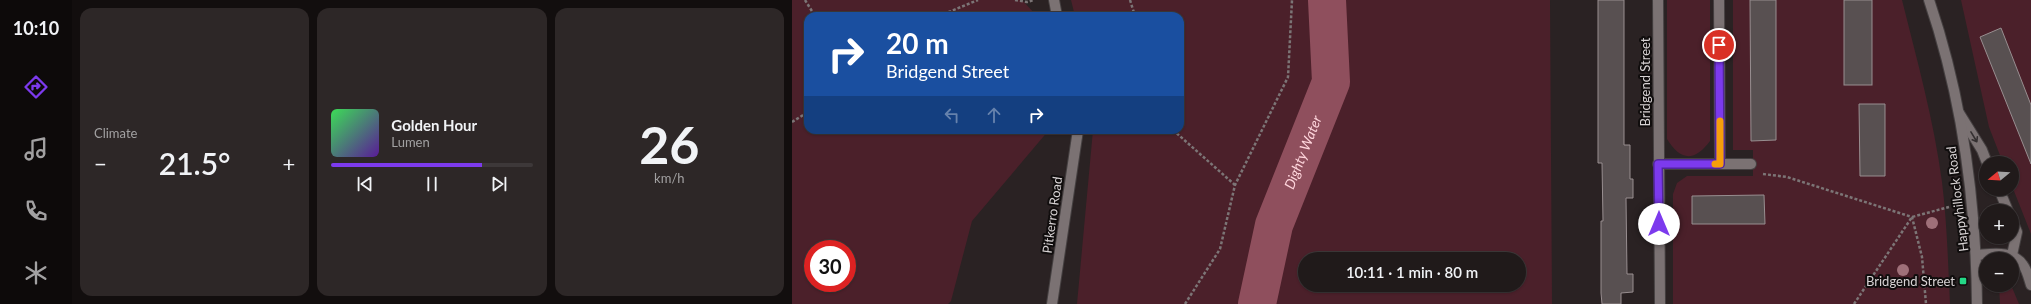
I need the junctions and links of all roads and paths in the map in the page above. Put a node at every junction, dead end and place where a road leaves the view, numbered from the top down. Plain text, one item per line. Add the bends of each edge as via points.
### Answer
1 (805, 0) edge
2 (978, 0) edge
3 (1015, 0) edge
4 (1034, 0) edge
5 (1054, 0) edge
6 (1130, 0) edge
7 (1292, 0) edge
8 (1658, 0) edge
9 (1719, 0) edge
10 (1929, 0) edge
11 (812, 12) edge
12 (949, 12) edge
13 (1056, 12) edge
14 (1134, 12) edge
15 (1958, 111) junction
16 (804, 114) edge
17 (792, 122) edge
18 (1077, 134) edge
19 (1178, 134) edge
20 (1984, 156) edge
21 (1658, 164) junction
22 (1720, 164) junction
23 (1751, 164) joint
24 (1235, 185) junction
25 (1949, 207) dead end
26 (1912, 217) junction
27 (1976, 255) joint
28 (2019, 261) edge
29 (2031, 285) edge
30 (1052, 304) edge
31 (1185, 304) edge
32 (1660, 304) edge
33 (1854, 304) edge
34 (1926, 304) edge
35 (1977, 304) edge

1 - 11 path
2 - 12 path
3 - 4 path
5 - 13 street
6 - 14 path
7 - 24 path via 1288,77
8 - 21 street, Bridgend Street
9 - 22 street
10 - 15 street, Happyhillock Road via 1939,28
15 -> 20 street
15 - 27 street, Happyhillock Road via 1970,184
16 - 17 path
18 - 30 street, Pitkerro Road
19 - 24 path
21 - 22 street
21 - 32 street, Bridgend Street
22 - 23 street
23 - 26 path via 1755,173 1787,176
24 - 31 path via 1220,249
25 - 26 path
26 - 33 path
26 - 34 path via 1922,257
27 - 35 street, Happyhillock Road
28 - 29 street via 2023,264

